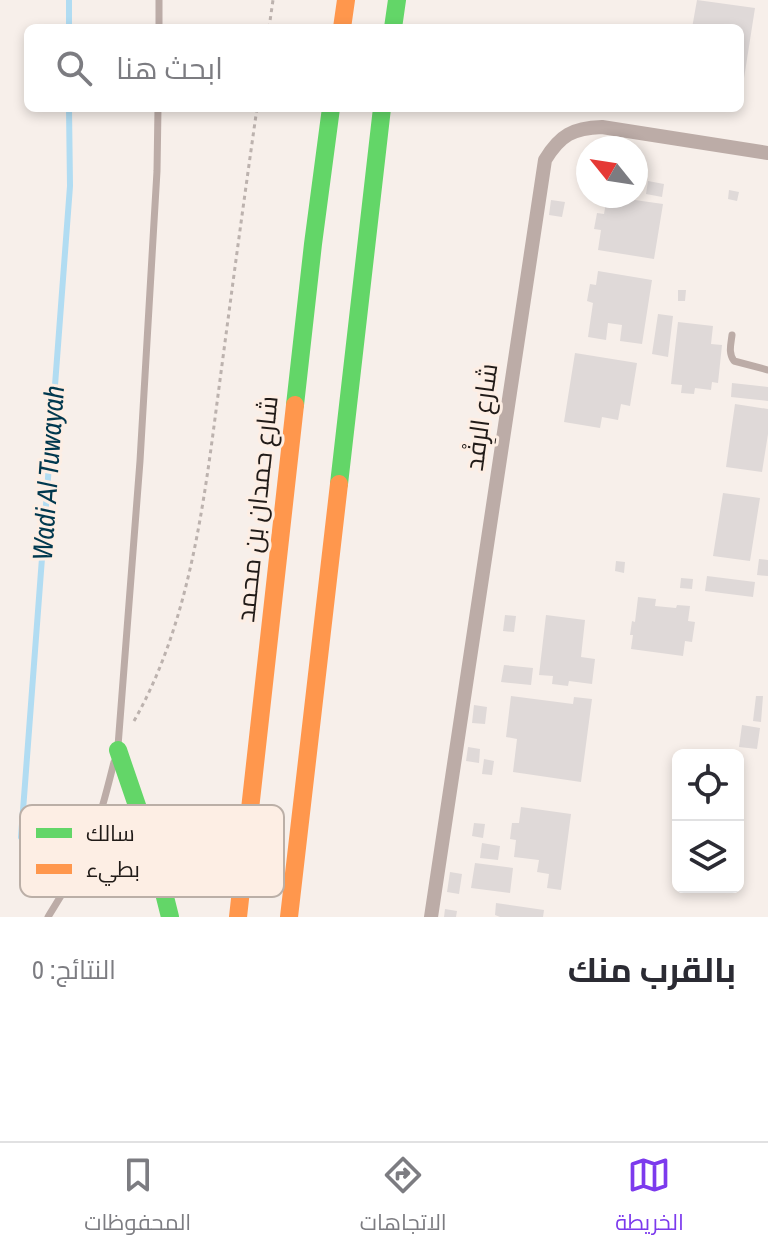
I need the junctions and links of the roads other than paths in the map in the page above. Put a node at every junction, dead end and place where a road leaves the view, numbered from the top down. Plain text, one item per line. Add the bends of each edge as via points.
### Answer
1 (159, 0) edge
2 (346, 0) edge
3 (397, 0) edge
4 (159, 24) edge
5 (343, 24) edge
6 (394, 24) edge
7 (158, 112) edge
8 (330, 112) edge
9 (382, 112) edge
10 (768, 153) edge
11 (732, 335) dead end
12 (768, 370) edge
13 (118, 750) junction
14 (103, 805) edge
15 (137, 805) edge
16 (251, 805) edge
17 (60, 897) edge
18 (165, 897) edge
19 (240, 897) edge
20 (48, 917) edge
21 (170, 917) edge
22 (238, 917) edge
23 (289, 917) edge
24 (431, 917) edge

1 - 4 lane
2 - 5 main road
3 - 6 main road
7 - 13 lane
8 - 16 main road, شارع حمدان بن محمد
9 - 23 main road
10 - 24 street, شارع الرِفْد via 593,127 568,134 545,160
11 - 12 lane via 734,361
13 - 14 lane
13 - 15 main road
17 - 20 lane
18 - 21 main road
19 - 22 main road, شارع حمدان بن محمد

